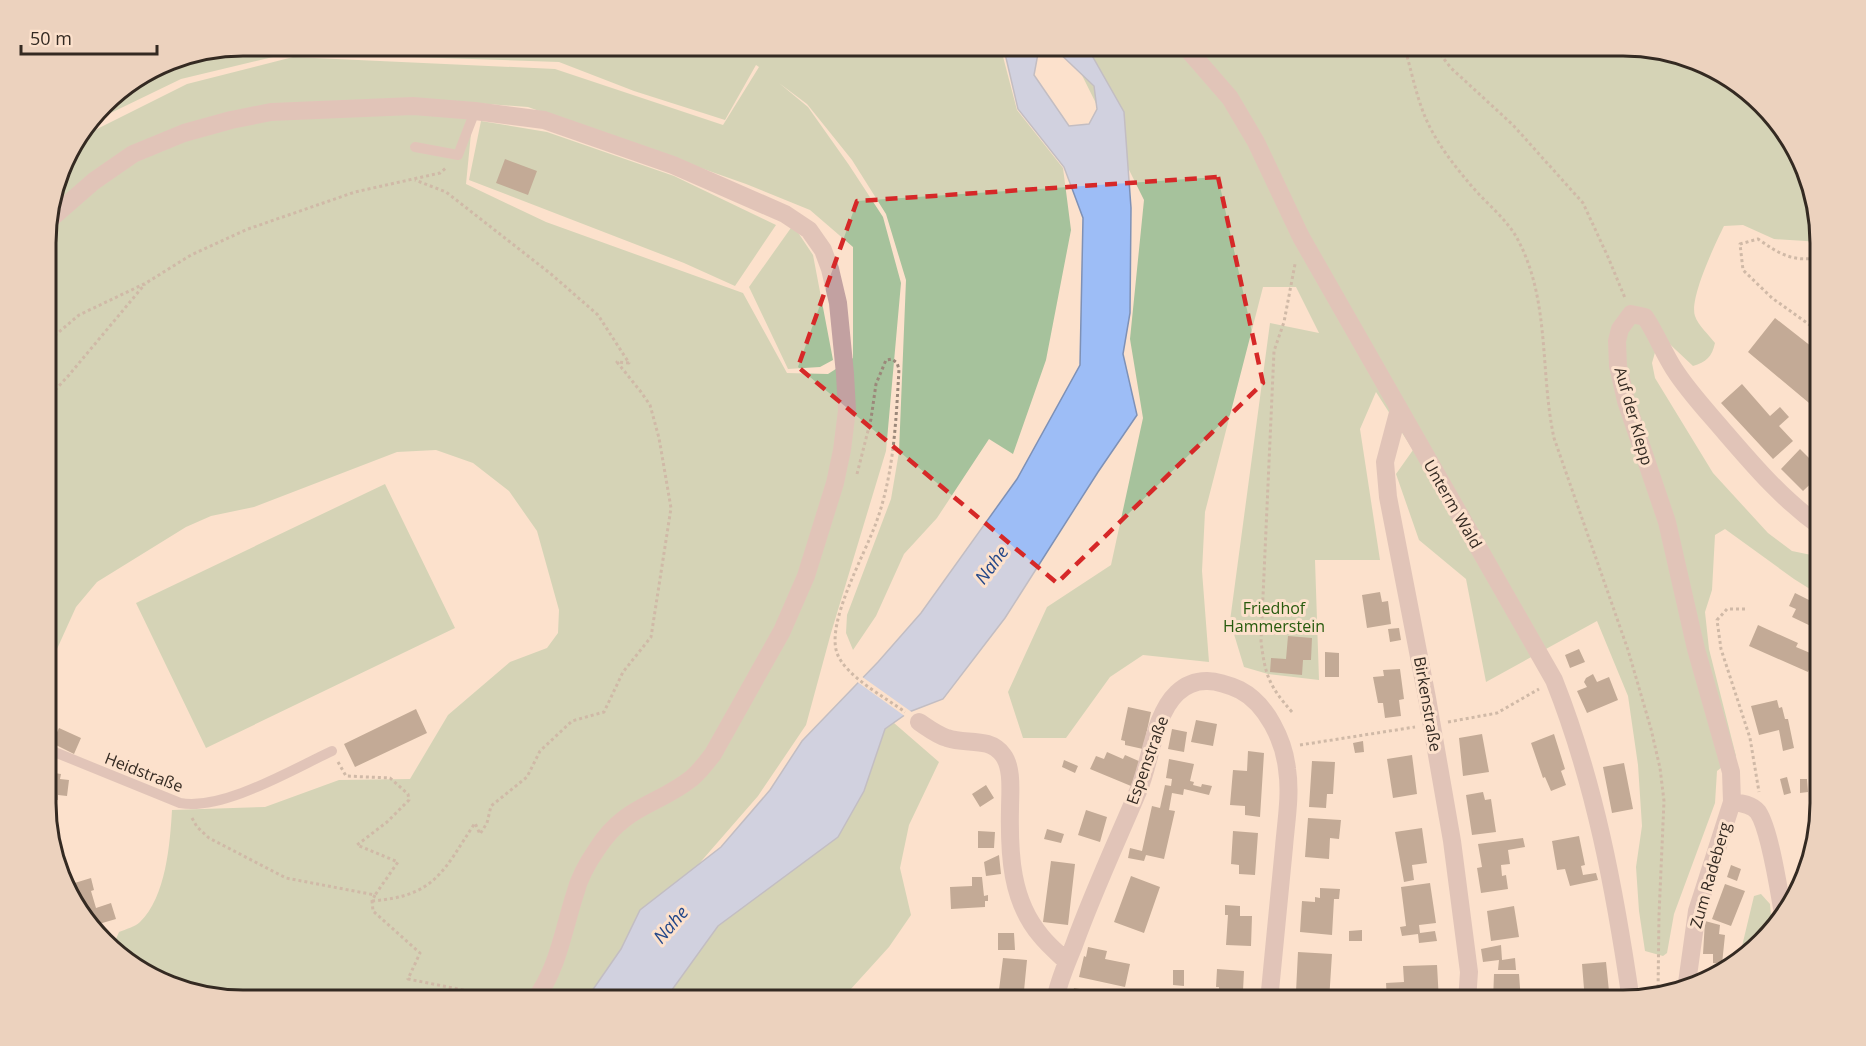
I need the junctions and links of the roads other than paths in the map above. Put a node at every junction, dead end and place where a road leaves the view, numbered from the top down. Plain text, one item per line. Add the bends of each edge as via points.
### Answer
1 (1194, 56) edge
2 (475, 111) junction
3 (415, 147) dead end
4 (58, 212) edge
5 (1399, 409) junction
6 (1810, 519) edge
7 (919, 722) road end
8 (332, 751) road end
9 (55, 753) edge
10 (1732, 802) junction
11 (1781, 904) edge
12 (1067, 962) junction
13 (1687, 979) edge
14 (1058, 990) edge
15 (1270, 990) edge
16 (1468, 990) edge
17 (1629, 990) edge
18 (539, 991) edge

1 - 5 street, Unterm Wald via 1230,98 1256,142 1301,237
2 - 3 lane via 458,155
2 - 4 street via 413,106 333,108 271,112 231,120 133,153
2 - 18 street via 544,120 594,137 673,165 797,221 818,243 830,269 838,303 845,374 846,410 835,483 806,576 782,631 703,767 692,778 620,821 597,849 575,892 558,956
5 - 16 street, Birkenstraße via 1385,462 1388,497 1432,724 1464,929
5 - 17 street, Unterm Wald via 1554,680 1574,729 1601,825
6 - 10 street, Auf der Klepp via 1767,480 1688,390 1645,317 1631,314 1618,335 1618,366 1667,522 1696,649 1731,772
7 - 12 street via 946,738 979,741 1004,755 1010,786 1015,887 1020,903 1041,936
8 - 9 lane, Heidstraße via 227,798 190,805
10 - 11 street via 1757,811 1766,832
10 - 13 street, Zum Radeberg via 1697,911
12 - 14 street, Espenstraße
12 - 15 street, Espenstraße via 1139,788 1168,703 1193,681 1210,680 1244,693 1261,709 1284,749 1287,805

